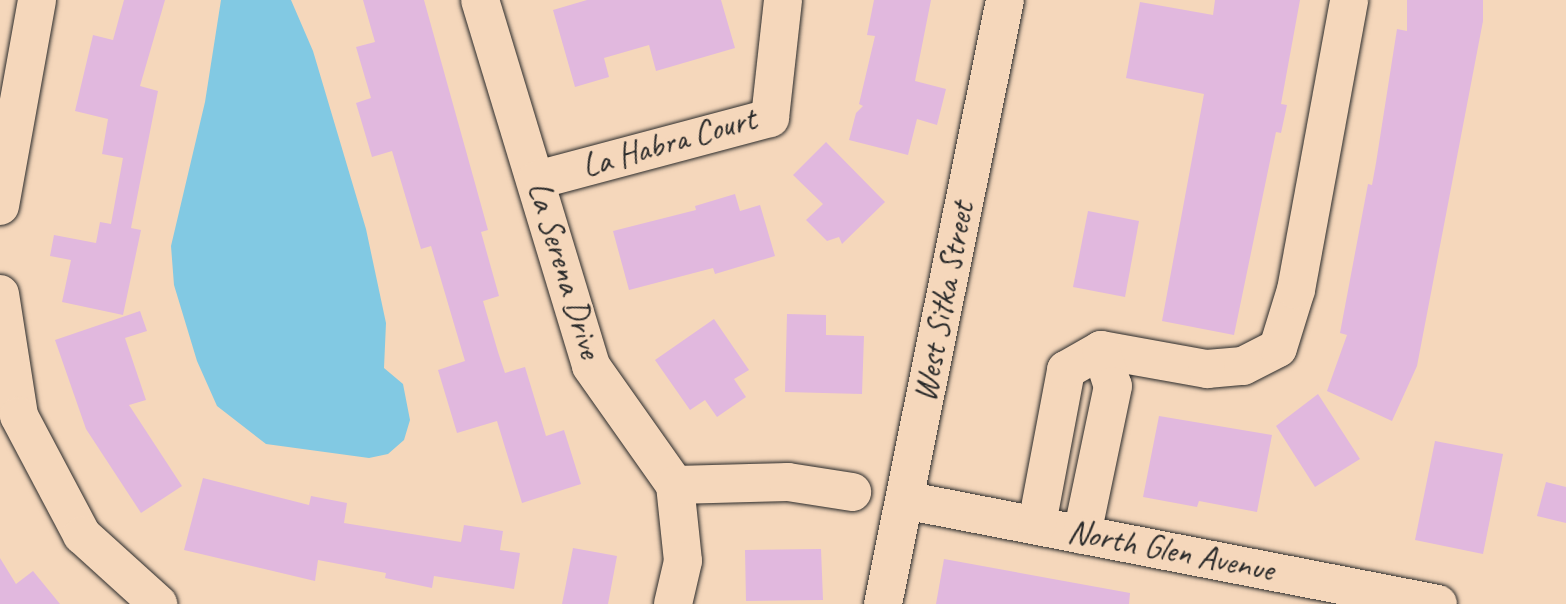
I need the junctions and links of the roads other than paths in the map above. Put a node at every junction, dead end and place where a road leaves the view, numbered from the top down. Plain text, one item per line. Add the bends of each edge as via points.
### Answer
1 (37, 0) edge
2 (480, 0) edge
3 (783, 0) edge
4 (1005, 0) edge
5 (1349, 0) edge
6 (15, 45) edge
7 (537, 180) junction
8 (0, 206) edge
9 (0, 293) edge
10 (1101, 349) junction
11 (675, 485) junction
12 (852, 492) dead end
13 (904, 500) junction
14 (1037, 524) junction
15 (1082, 535) junction
16 (158, 604) edge
17 (673, 604) edge
18 (883, 604) edge
19 (1437, 604) edge

1 - 6 street
2 - 7 street, La Serena Drive
3 - 7 street, La Habra Court via 769,118
4 - 13 street, West Sitka Street
5 - 10 street via 1296,290 1278,348 1243,366 1207,369
6 - 8 street
7 - 11 street, La Serena Drive via 591,366
9 - 16 street via 19,416 82,535
10 - 14 street via 1066,370
10 - 15 street via 1113,386
11 - 12 street via 788,482
11 - 17 street, La Serena Drive via 683,561
13 - 14 street, North Glen Avenue
13 - 18 street, West Sitka Street
14 - 15 street, North Glen Avenue
15 - 19 street, North Glen Avenue

